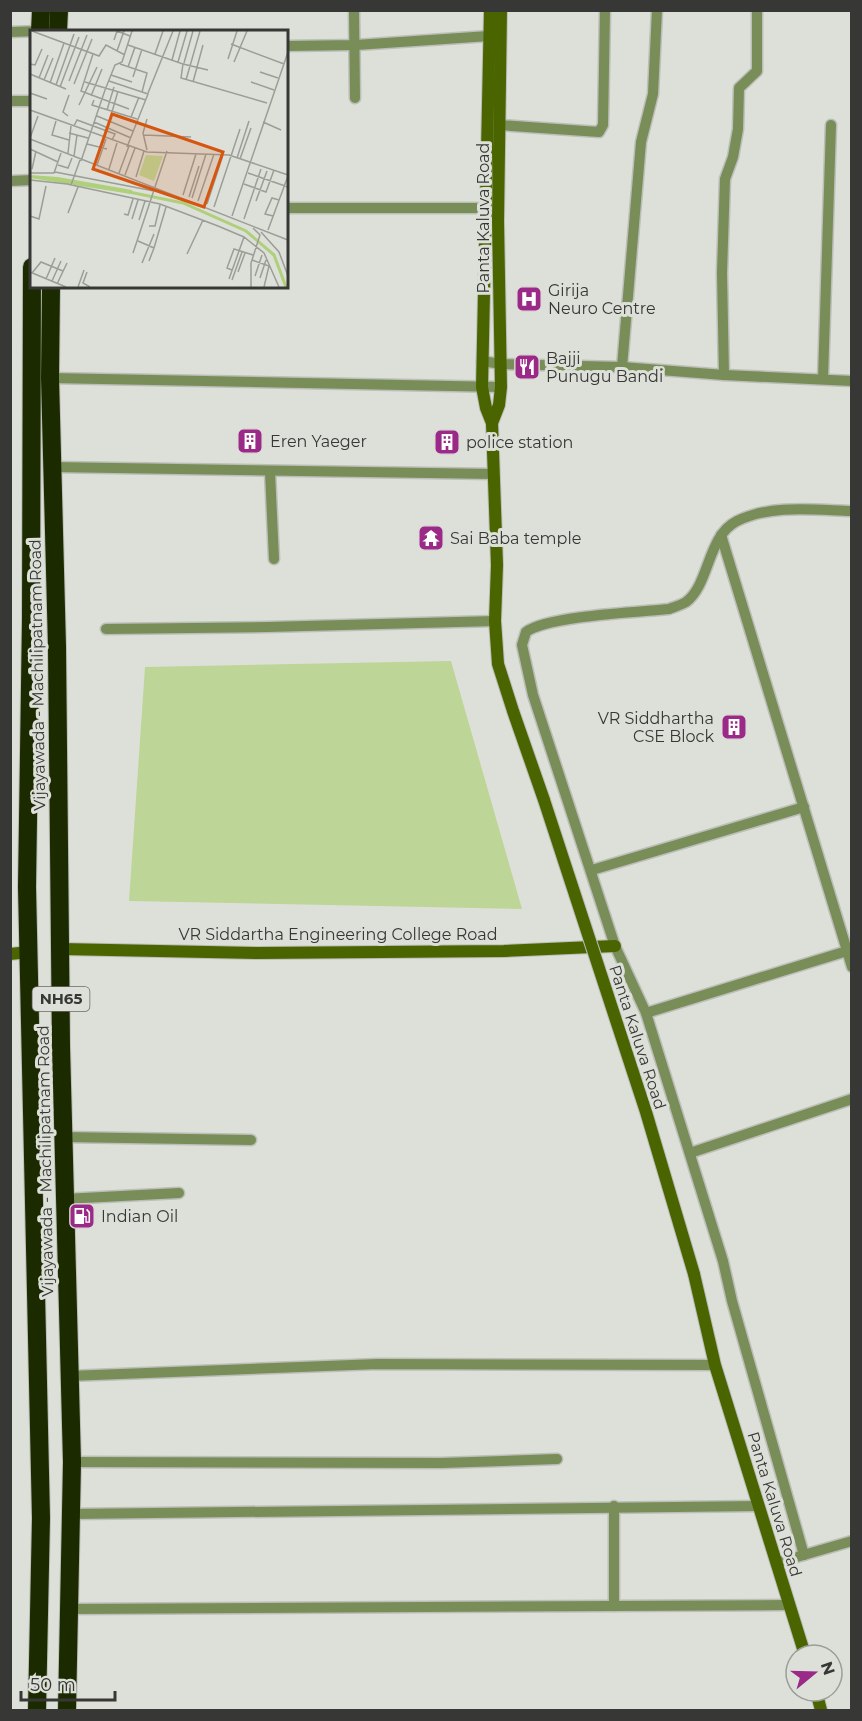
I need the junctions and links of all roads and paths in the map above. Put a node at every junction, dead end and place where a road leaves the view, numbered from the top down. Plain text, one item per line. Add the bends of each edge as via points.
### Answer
1 (41, 10) edge
2 (59, 10) edge
3 (354, 10) edge
4 (490, 10) edge
5 (501, 10) edge
6 (605, 10) edge
7 (657, 10) edge
8 (756, 10) edge
9 (52, 30) edge
10 (53, 30) edge
11 (10, 32) edge
12 (30, 32) edge
13 (489, 36) junction
14 (356, 45) junction
15 (288, 46) edge
16 (355, 98) dead end
17 (10, 101) edge
18 (30, 101) edge
19 (499, 125) junction
20 (831, 125) dead end
21 (30, 180) edge
22 (10, 181) edge
23 (288, 208) edge
24 (485, 208) junction
25 (32, 288) edge
26 (51, 288) edge
27 (482, 361) junction
28 (501, 364) junction
29 (621, 367) junction
30 (724, 375) junction
31 (50, 378) junction
32 (823, 379) junction
33 (852, 381) edge
34 (482, 387) junction
35 (501, 387) junction
36 (492, 423) junction
37 (52, 467) junction
38 (270, 472) junction
39 (493, 474) junction
40 (852, 511) edge
41 (721, 535) junction
42 (274, 559) dead end
43 (495, 621) junction
44 (106, 629) dead end
45 (804, 807) junction
46 (592, 870) junction
47 (615, 946) junction
48 (61, 949) junction
49 (847, 951) junction
50 (20, 953) edge
51 (852, 967) edge
52 (646, 1013) junction
53 (852, 1099) edge
54 (63, 1137) junction
55 (251, 1140) dead end
56 (690, 1153) junction
57 (179, 1193) dead end
58 (64, 1199) junction
59 (715, 1365) junction
60 (69, 1376) junction
61 (557, 1459) dead end
62 (72, 1462) junction
63 (614, 1506) junction
64 (759, 1506) junction
65 (72, 1514) junction
66 (852, 1541) edge
67 (804, 1555) junction
68 (776, 1563) junction
69 (788, 1605) junction
70 (614, 1606) junction
71 (70, 1609) junction
72 (801, 1643) edge
73 (37, 1710) edge
74 (67, 1710) edge

1 - 9 highway
2 - 10 highway
3 - 14 street
4 - 13 street, Panta Kaluva Road
5 - 19 street, Panta Kaluva Road
6 - 19 street via 603,125 599,132
7 - 29 street via 653,94 641,142
8 - 30 street via 757,71 739,88 738,129 725,179
11 - 12 street
13 - 14 street
13 - 24 street, Panta Kaluva Road
14 - 15 street
14 - 16 street
17 - 18 street
19 - 28 street, Panta Kaluva Road
20 - 32 street
21 - 22 street
23 - 24 street
24 - 27 street, Panta Kaluva Road
25 - 50 highway, Vijayawada - Machilipatnam Road / NH65 via 32,619 27,887
26 - 31 highway, Vijayawada - Machilipatnam Road / NH65
27 - 28 street
27 - 34 street, Panta Kaluva Road
28 - 29 street
28 - 35 street, Panta Kaluva Road
29 - 30 street
30 - 32 street
31 - 34 street
31 - 37 highway, Vijayawada - Machilipatnam Road / NH65
32 - 33 street
34 - 35 street
34 - 36 street, Panta Kaluva Road
35 - 36 street, Panta Kaluva Road
36 - 39 street, Panta Kaluva Road
37 - 38 street
37 - 48 highway, Vijayawada - Machilipatnam Road / NH65
38 - 39 street
38 - 42 street
39 - 43 street, Panta Kaluva Road
40 - 41 street via 776,510 734,522
41 - 45 street
41 - 46 street via 697,589 684,603 669,609 537,626 523,638 533,695
43 - 44 street
43 - 59 street, Panta Kaluva Road, bridge via 498,664 646,1112 694,1274
45 - 46 street
45 - 49 street
46 - 47 street
47 - 48 street, VR Siddartha Engineering College Road via 504,951
47 - 52 street
48 - 54 highway, Vijayawada - Machilipatnam Road / NH65
49 - 51 street
49 - 52 street
50 - 73 highway, Vijayawada - Machilipatnam Road / NH65 via 41,1518
52 - 56 street
53 - 56 street
54 - 55 street
54 - 58 highway, Vijayawada - Machilipatnam Road / NH65
56 - 67 street
57 - 58 street
58 - 60 highway, Vijayawada - Machilipatnam Road / NH65
59 - 60 street via 378,1364
59 - 64 street, Panta Kaluva Road
60 - 62 highway, Vijayawada - Machilipatnam Road / NH65
61 - 62 street via 442,1463
62 - 65 highway, Vijayawada - Machilipatnam Road / NH65
63 - 64 street
63 - 65 street
63 - 70 street
64 - 68 street, Panta Kaluva Road
65 - 71 highway, Vijayawada - Machilipatnam Road / NH65
66 - 67 street
67 - 68 street
68 - 69 street, Panta Kaluva Road
69 - 70 street
69 - 72 street, Panta Kaluva Road
70 - 71 street
71 - 74 highway, Vijayawada - Machilipatnam Road / NH65

